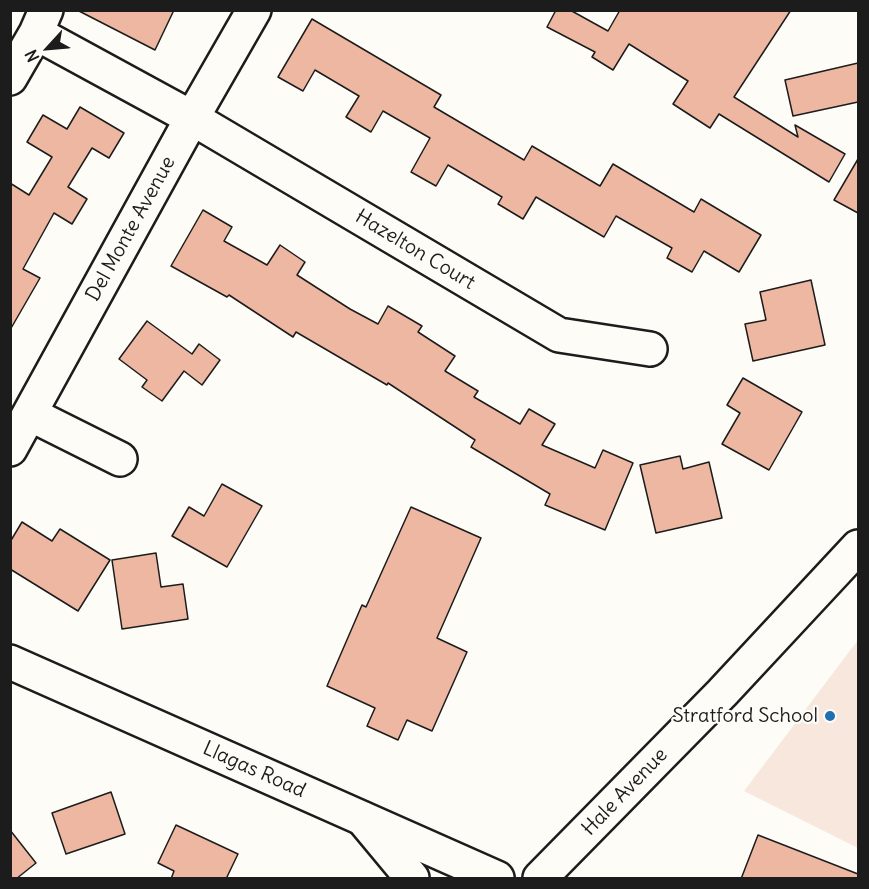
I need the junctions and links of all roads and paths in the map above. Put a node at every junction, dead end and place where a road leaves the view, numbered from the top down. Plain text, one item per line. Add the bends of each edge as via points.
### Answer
1 (254, 10) edge
2 (41, 22) edge
3 (10, 78) edge
4 (192, 118) junction
5 (650, 349) dead end
6 (30, 414) junction
7 (10, 449) edge
8 (120, 459) dead end
9 (858, 547) edge
10 (10, 662) edge
11 (363, 819) junction
12 (412, 879) edge
13 (497, 879) edge
14 (540, 879) edge

1 - 4 street, Del Monte Avenue
2 - 3 street
2 - 4 street, Hazelton Court
4 - 5 street, Hazelton Court via 560,335
4 - 6 street, Del Monte Avenue
6 - 7 street, Del Monte Avenue
6 - 8 street
9 - 14 street, Hale Avenue
10 - 11 street, Llagas Road
11 - 12 street
11 - 13 street, Llagas Road

